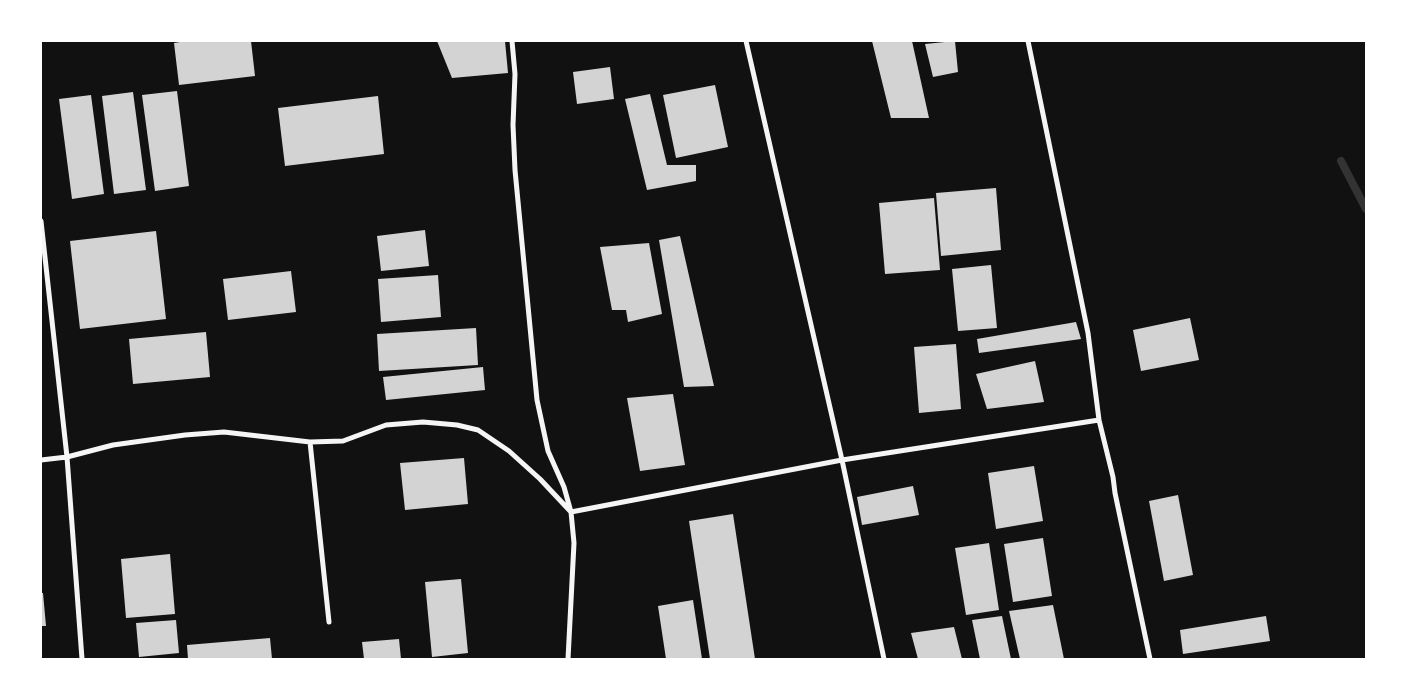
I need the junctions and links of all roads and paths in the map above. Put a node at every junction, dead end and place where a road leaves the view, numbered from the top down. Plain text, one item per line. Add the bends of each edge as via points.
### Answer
1 (512, 41) edge
2 (746, 41) edge
3 (1028, 41) edge
4 (41, 221) edge
5 (1099, 420) junction
6 (310, 442) junction
7 (67, 457) junction
8 (41, 460) edge
9 (842, 460) junction
10 (571, 512) junction
11 (329, 622) dead end
12 (82, 659) edge
13 (568, 659) edge
14 (884, 659) edge
15 (1150, 659) edge

1 - 10 street via 515,170 537,400 548,451
2 - 9 street
3 - 5 street via 1088,333
4 - 7 street
5 - 9 street
5 - 15 street
6 - 7 street via 224,432 185,434 113,445
6 - 10 street via 343,440 386,425 423,422 478,430 509,451
6 - 11 street
7 - 8 street
7 - 12 street
9 - 10 street
9 - 14 street
10 - 13 street via 574,543

